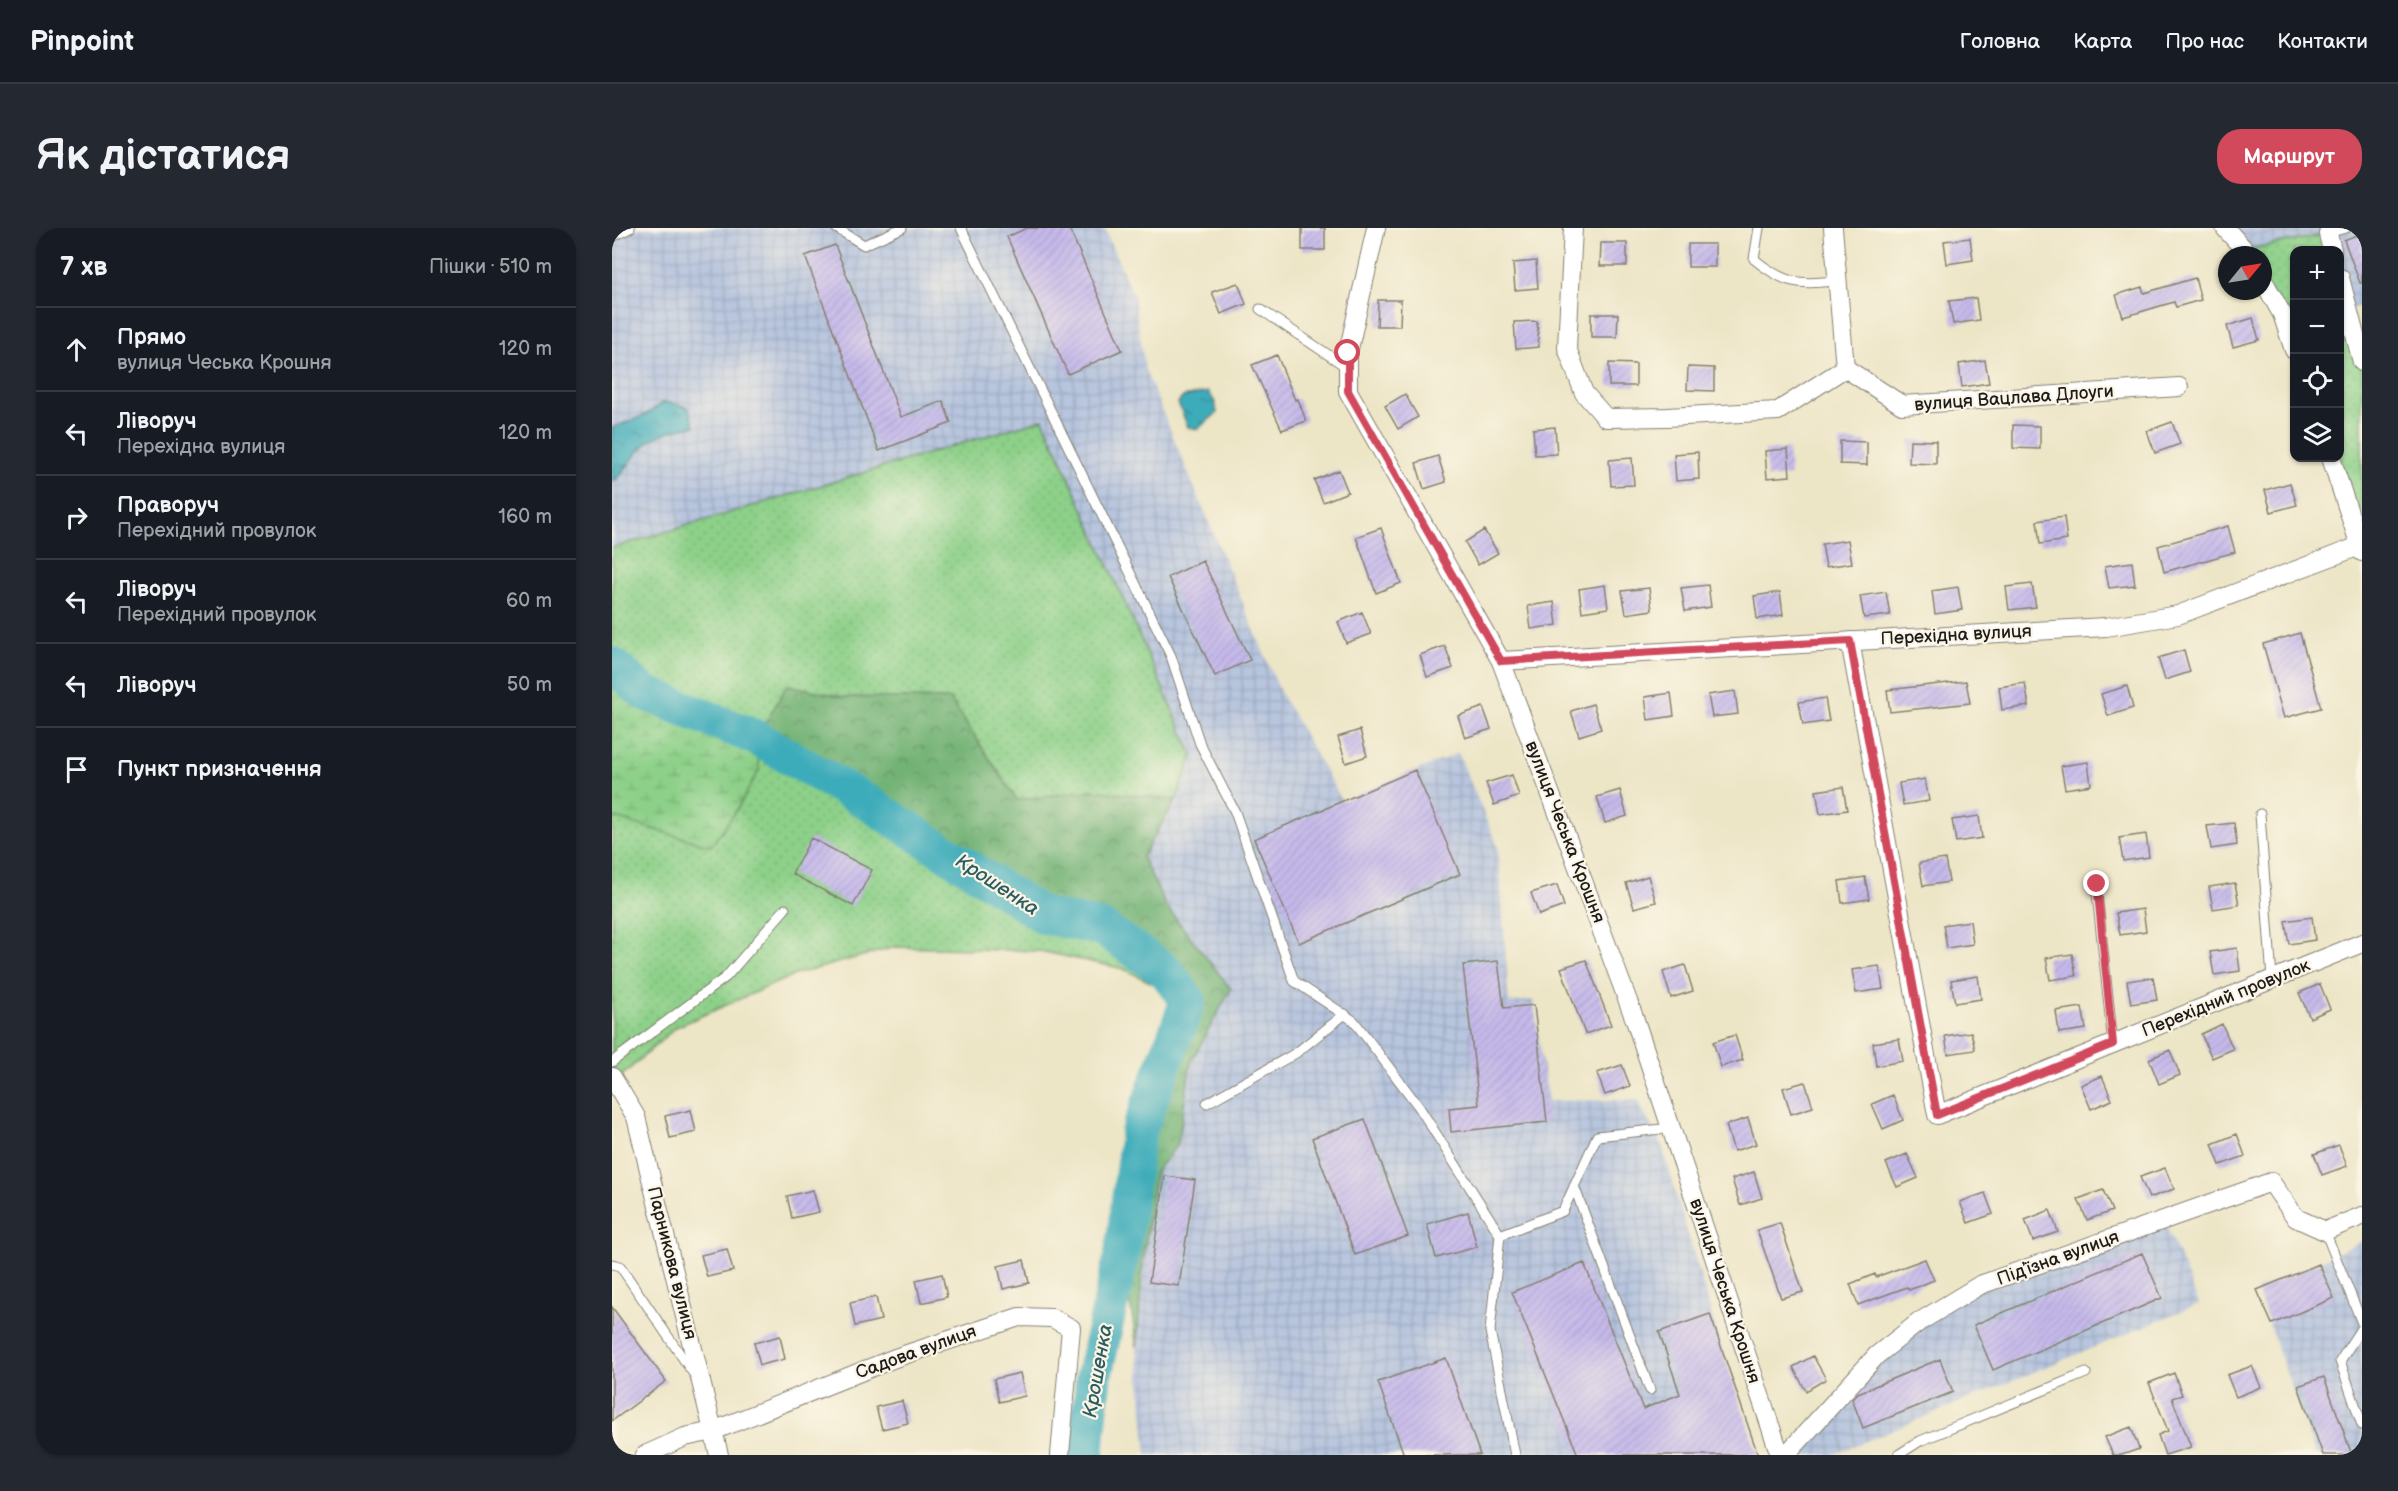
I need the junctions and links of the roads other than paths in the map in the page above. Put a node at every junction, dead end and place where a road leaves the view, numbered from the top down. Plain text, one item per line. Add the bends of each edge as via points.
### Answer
1 (630, 228) edge
2 (836, 228) edge
3 (902, 228) edge
4 (961, 228) edge
5 (1376, 228) edge
6 (1573, 228) edge
7 (1759, 228) edge
8 (1833, 228) edge
9 (2225, 228) edge
10 (2346, 228) edge
11 (612, 237) edge
12 (2329, 238) edge
13 (2241, 246) edge
14 (1839, 281) junction
15 (2344, 293) edge
16 (2272, 296) edge
17 (1260, 309) dead end
18 (2290, 336) edge
19 (2362, 362) edge
20 (1348, 368) junction
21 (1845, 368) junction
22 (2179, 387) dead end
23 (2332, 462) edge
24 (2361, 548) edge
25 (1850, 641) junction
26 (1501, 661) junction
27 (2260, 814) dead end
28 (2097, 884) dead end
29 (785, 909) dead end
30 (2362, 943) edge
31 (2272, 979) junction
32 (1345, 1014) junction
33 (2113, 1044) junction
34 (612, 1062) edge
35 (612, 1077) edge
36 (1207, 1103) dead end
37 (1671, 1128) junction
38 (1574, 1186) junction
39 (2362, 1215) edge
40 (2325, 1231) junction
41 (1500, 1235) junction
42 (612, 1264) edge
43 (2362, 1325) edge
44 (2086, 1373) dead end
45 (701, 1385) junction
46 (1650, 1390) dead end
47 (2362, 1425) edge
48 (713, 1431) junction
49 (645, 1455) edge
50 (719, 1455) edge
51 (1060, 1455) edge
52 (1515, 1455) edge
53 (1780, 1455) edge
54 (1786, 1455) edge
55 (1898, 1455) edge

1 - 11 lane
2 - 3 lane via 864,245
4 - 32 lane via 1171,656 1200,744 1235,812 1294,981
5 - 20 street, вулиця Чеська Крошня
6 - 21 street via 1567,348 1584,393 1606,418 1778,411
7 - 14 lane via 1754,260 1773,275 1798,284
8 - 14 street
9 - 13 street
10 - 12 lane
14 - 21 street
15 - 19 street
16 - 18 street
17 - 20 lane
20 - 26 street, вулиця Чеська Крошня via 1348,391
21 - 22 street, вулиця Вацлава Длоуги via 1902,405
23 - 24 street
24 - 25 street, Перехідна вулиця via 2178,615 2106,627
25 - 26 street, Перехідна вулиця
25 - 33 street, Перехідний провулок via 1937,1115
26 - 37 street, вулиця Чеська Крошня via 1635,1020
27 - 31 lane
28 - 33 lane
29 - 34 lane via 726,977
30 - 31 street, Перехідний провулок
31 - 33 street, Перехідний провулок
32 - 36 lane via 1296,1053
32 - 41 lane via 1419,1107
35 - 45 street, Парникова вулиця via 636,1118
37 - 38 lane via 1597,1136
37 - 53 street, вулиця Чеська Крошня
38 - 41 lane via 1563,1211
38 - 46 lane
39 - 40 street
40 - 43 lane
40 - 54 street, Підʼїзна вулиця via 2296,1218 2271,1182 1980,1286 1918,1322 1877,1355
41 - 52 lane via 1490,1331
42 - 45 lane via 620,1266
43 - 47 lane via 2340,1361
44 - 55 lane via 1920,1441
45 - 48 street, Парникова вулиця
48 - 49 street, Садова вулиця via 685,1437
48 - 50 street, Парникова вулиця
48 - 51 street, Садова вулиця via 895,1358 1020,1317 1052,1318 1071,1328

